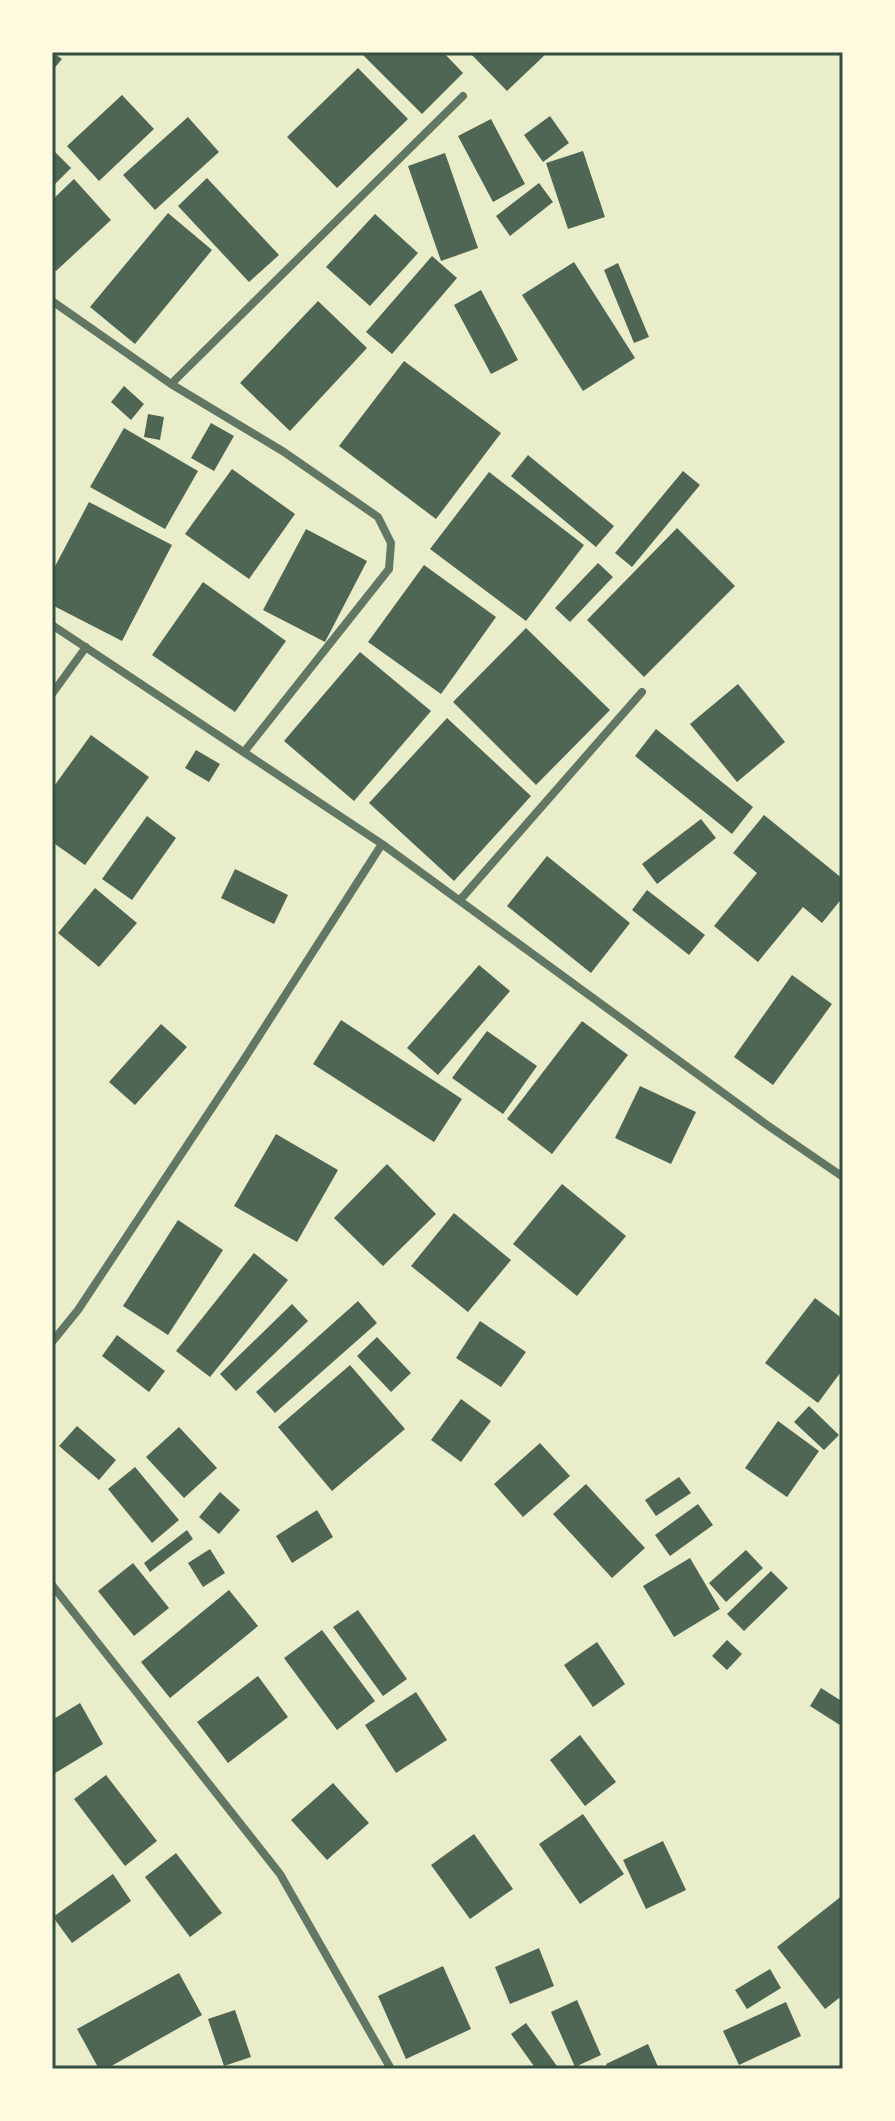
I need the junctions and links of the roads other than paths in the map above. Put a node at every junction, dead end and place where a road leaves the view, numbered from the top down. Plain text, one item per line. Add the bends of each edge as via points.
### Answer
1 (463, 96) dead end
2 (52, 301) edge
3 (171, 384) junction
4 (52, 625) edge
5 (86, 647) junction
6 (642, 692) dead end
7 (52, 694) edge
8 (244, 752) junction
9 (382, 844) junction
10 (460, 900) junction
11 (843, 1177) edge
12 (52, 1342) edge
13 (52, 1585) edge
14 (391, 2069) edge

1 - 3 street
2 - 3 street
3 - 8 street via 378,517 391,543 389,569
4 - 5 street
5 - 7 street
5 - 8 street
6 - 10 street
8 - 9 street
9 - 10 street
9 - 12 street via 105,1271
10 - 11 street
13 - 14 street via 280,1874

